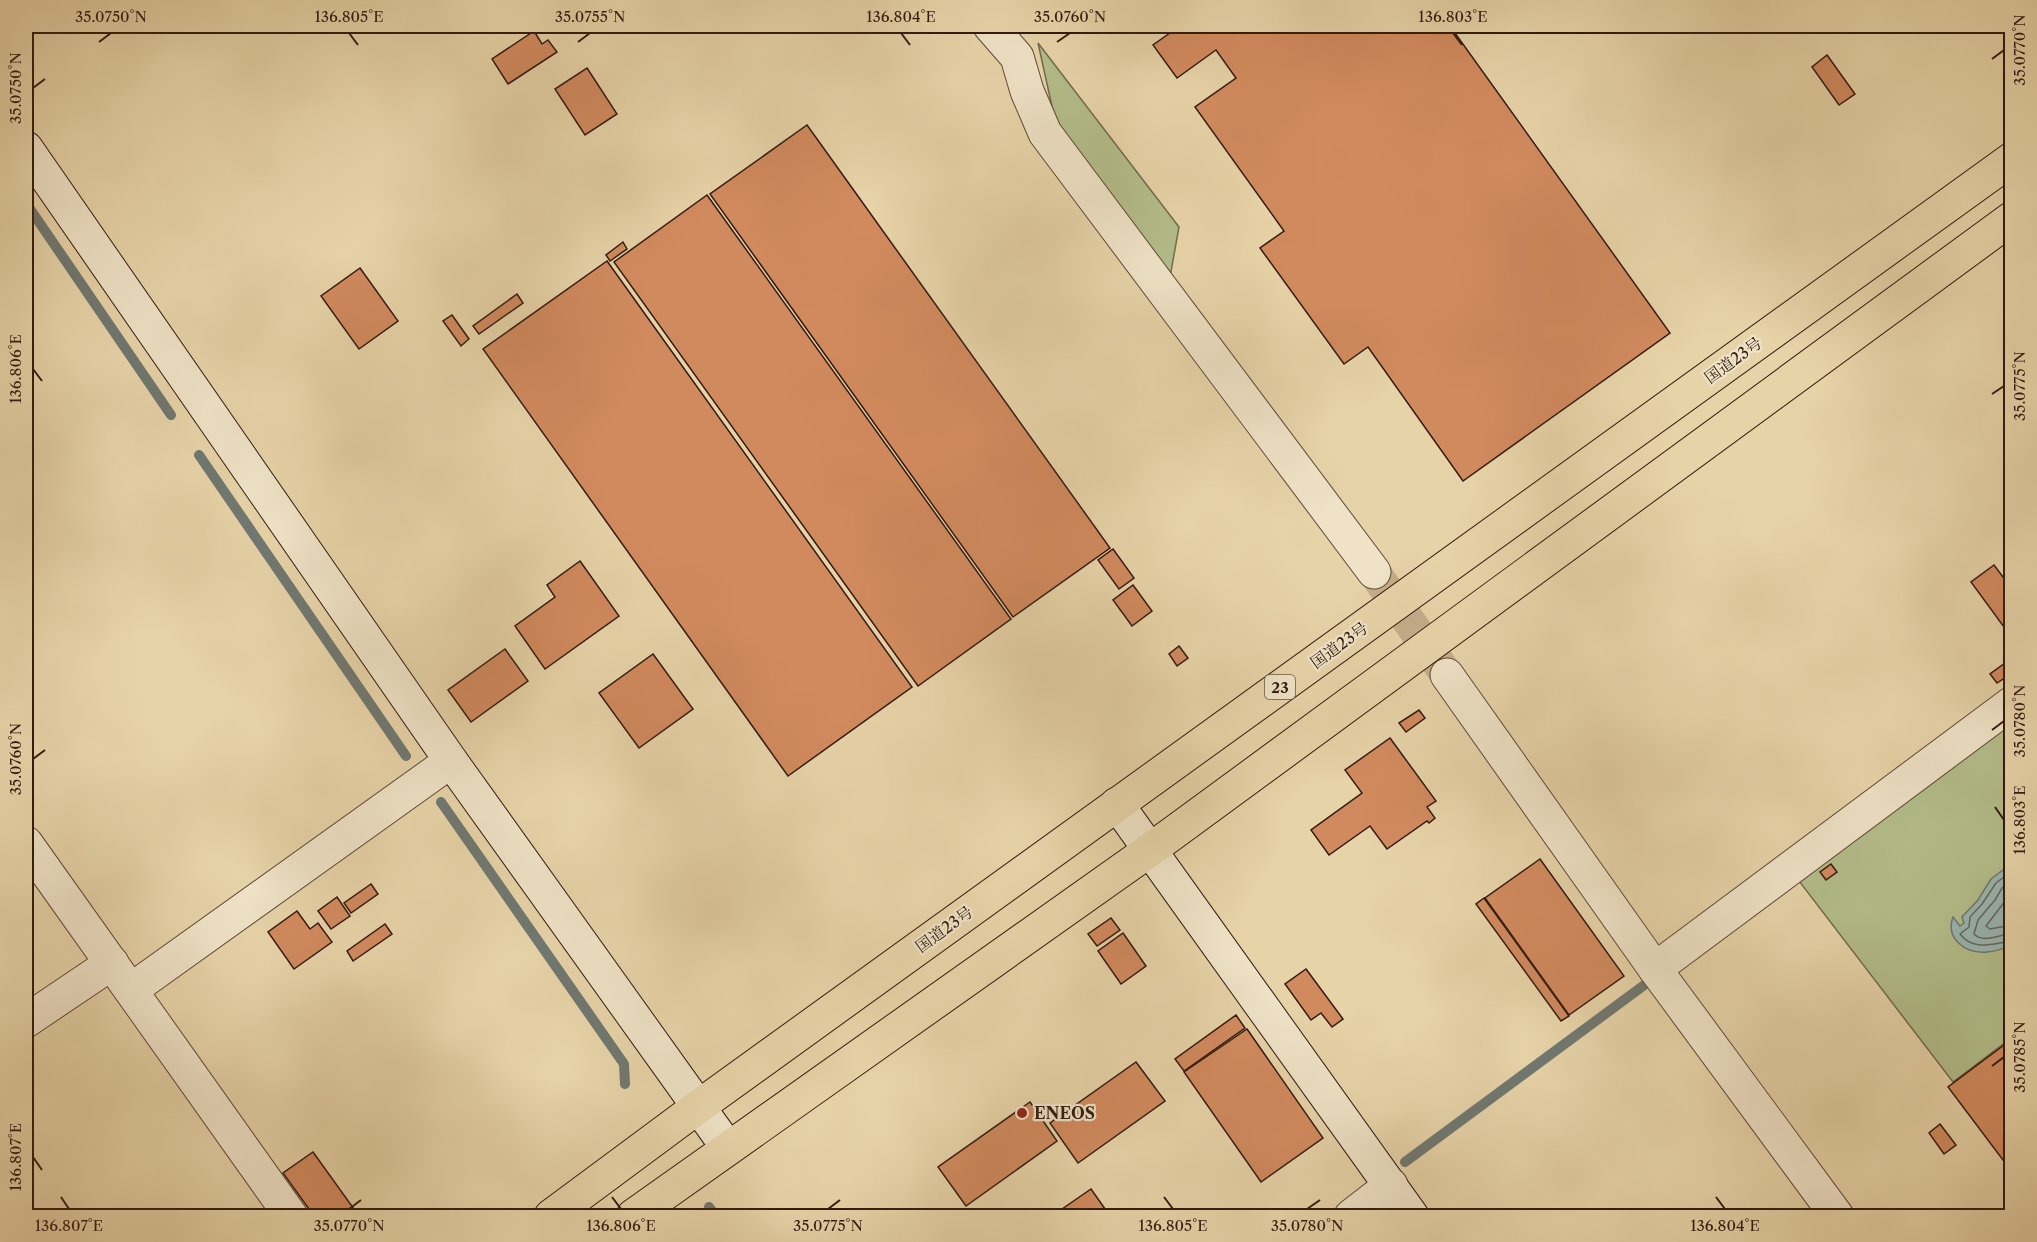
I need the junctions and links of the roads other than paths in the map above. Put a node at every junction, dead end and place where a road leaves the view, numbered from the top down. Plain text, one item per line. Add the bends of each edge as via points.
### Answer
1 (990, 26) edge
2 (26, 148) edge
3 (2012, 159) edge
4 (2012, 218) edge
5 (1374, 572) tunnel mouth
6 (1447, 675) tunnel mouth
7 (2012, 703) edge
8 (451, 761) junction
9 (1117, 804) junction
10 (26, 843) edge
11 (1150, 850) junction
12 (112, 963) junction
13 (1655, 969) junction
14 (131, 990) junction
15 (26, 1021) edge
16 (698, 1107) junction
17 (728, 1148) junction
18 (1391, 1185) junction
19 (291, 1216) edge
20 (551, 1216) edge
21 (633, 1216) edge
22 (1351, 1216) edge
23 (1413, 1216) edge
24 (1837, 1216) edge

1 - 5 street via 1017,57 1045,133
2 - 8 street
3 - 9 highway, 国道23号 / 23
4 - 11 highway
6 - 13 street
7 - 13 street
8 - 14 street
8 - 16 street
9 - 11 street
9 - 16 highway, 国道23号 / 23
10 - 12 street
11 - 17 highway
11 - 18 street
12 - 14 street
12 - 15 street
13 - 24 street
14 - 19 street
16 - 17 street
16 - 20 highway, 国道23号 / 23
17 - 21 highway
18 - 22 street
18 - 23 street

